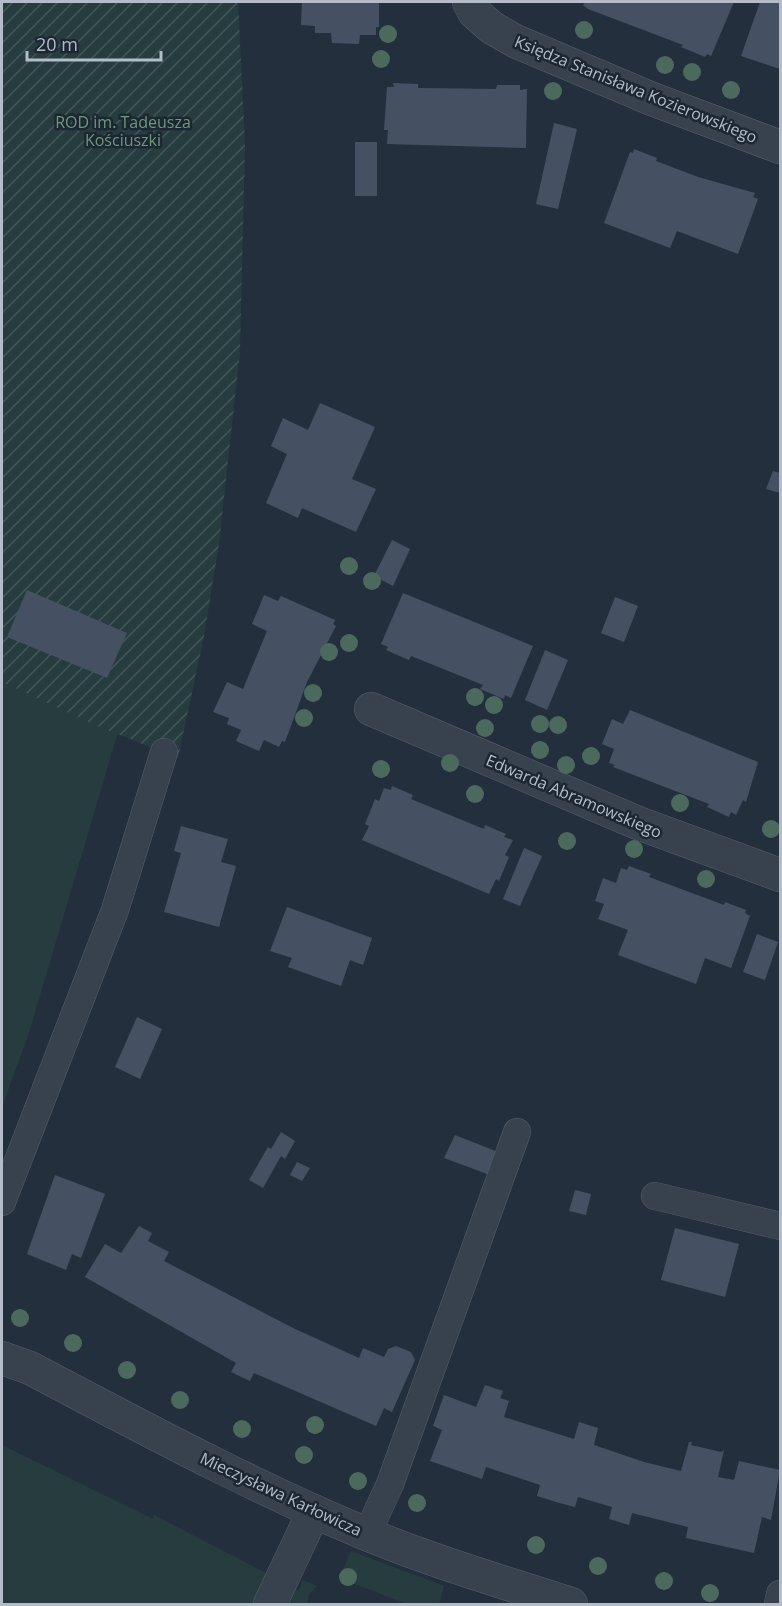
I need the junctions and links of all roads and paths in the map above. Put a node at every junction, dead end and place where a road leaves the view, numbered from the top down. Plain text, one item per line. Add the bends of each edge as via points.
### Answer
1 (469, 2) edge
2 (780, 147) edge
3 (371, 709) dead end
4 (164, 752) dead end
5 (780, 874) edge
6 (517, 1132) dead end
7 (655, 1196) dead end
8 (2, 1202) edge
9 (780, 1226) edge
10 (2, 1359) edge
11 (314, 1510) junction
12 (367, 1534) junction
13 (780, 1594) edge
14 (270, 1605) edge
15 (571, 1605) edge
16 (778, 1605) edge

1 - 2 street, Księdza Stanisława Kozierowskiego via 490,27 515,41
3 - 5 street, Edwarda Abramowskiego via 638,823
4 - 8 lane via 115,910
6 - 12 lane via 390,1484
7 - 9 lane
10 - 11 street, Mieczysława Karłowicza via 30,1368 239,1476
11 - 12 street, Mieczysława Karłowicza
11 - 14 street
12 - 15 street, Mieczysława Karłowicza
13 - 16 lane

